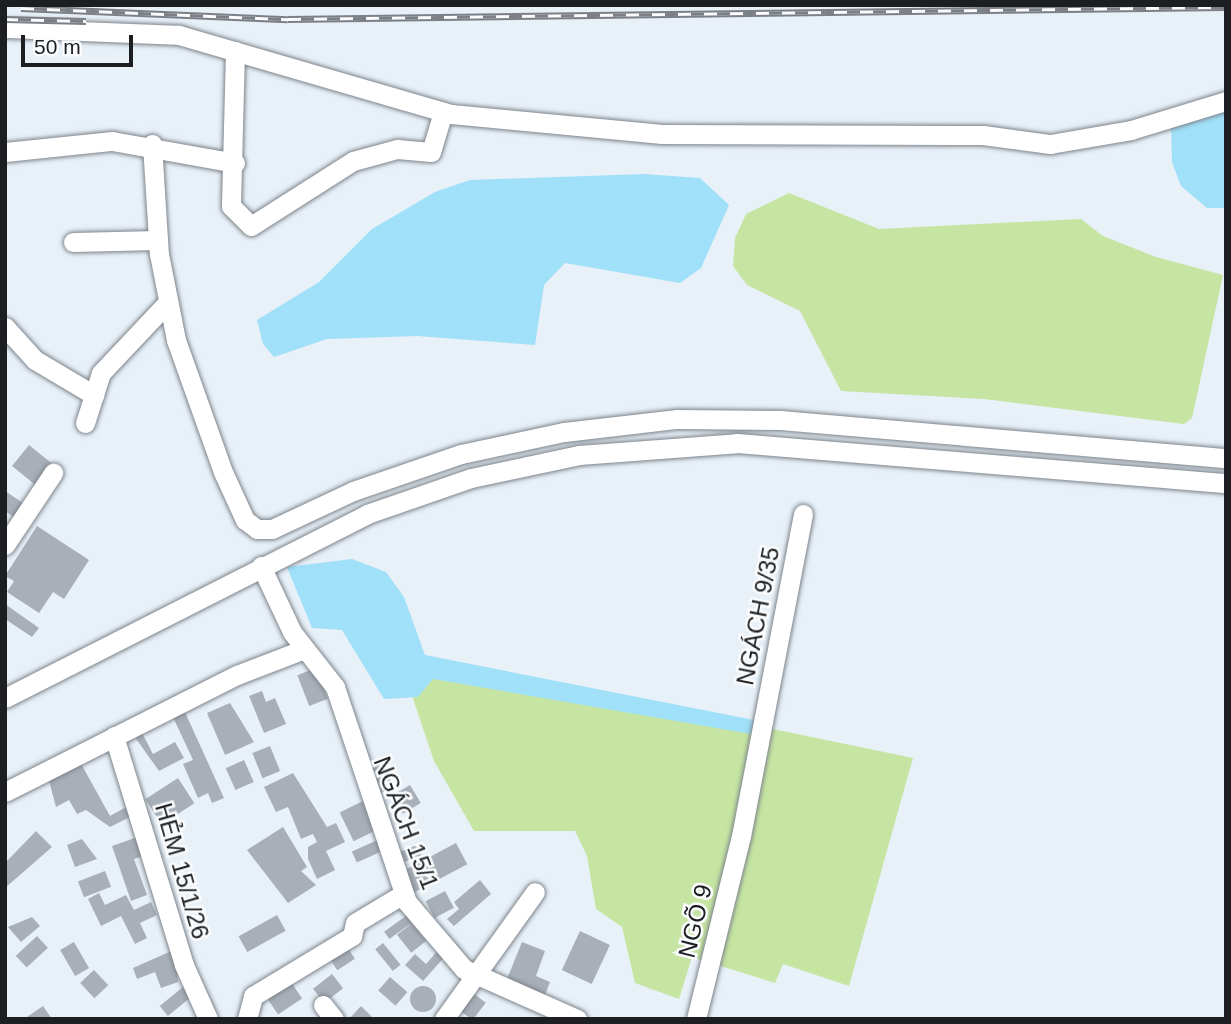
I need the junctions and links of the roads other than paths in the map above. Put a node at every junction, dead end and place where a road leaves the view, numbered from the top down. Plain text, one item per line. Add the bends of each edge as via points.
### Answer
1 (5, 28) edge
2 (235, 51) junction
3 (1226, 101) edge
4 (443, 112) junction
5 (152, 144) junction
6 (5, 152) edge
7 (235, 163) junction
8 (158, 240) junction
9 (73, 242) dead end
10 (168, 302) junction
11 (5, 327) edge
12 (94, 395) junction
13 (85, 423) dead end
14 (464, 453) junction
15 (1226, 458) edge
16 (53, 473) dead end
17 (471, 478) junction
18 (1226, 483) edge
19 (803, 514) dead end
20 (5, 545) edge
21 (261, 566) junction
22 (304, 649) junction
23 (5, 698) edge
24 (114, 736) junction
25 (5, 792) edge
26 (741, 836) joint
27 (535, 892) dead end
28 (404, 894) junction
29 (479, 977) junction
30 (701, 1018) edge
31 (208, 1019) edge
32 (247, 1019) edge
33 (444, 1019) edge
34 (577, 1019) edge

1 - 2 street via 179,35
2 - 4 street
2 - 7 street via 229,109
3 - 4 street via 1131,130 1050,144 983,135 662,134
4 - 7 street via 431,152 397,149 353,161 251,226 230,206
5 - 6 street via 77,142
5 - 7 street
5 - 8 street
8 - 9 street
8 - 10 street
10 - 12 street via 123,345 101,373
10 - 14 street via 229,484 245,520 257,529 272,529 353,491
11 - 12 street via 36,360
12 - 13 street
14 - 15 street via 620,424 722,419
14 - 17 street
16 - 20 street
17 - 18 street via 579,455 691,443
17 - 21 street via 368,514
19 - 26 street, NGÁCH 9/35
21 - 22 street, NGÁCH 15/1
21 - 23 street
22 - 24 street
22 - 28 street, NGÁCH 15/1 via 335,687 348,719 355,761 390,837
24 - 25 street
24 - 31 street, HẺM 15/1/26 via 180,954
26 - 30 street, NGÕ 9
27 - 29 street
28 - 29 street, NGÁCH 15/1 via 448,953
28 - 32 street via 355,923 352,936 253,996
29 - 33 street
29 - 34 street, NGÁCH 15/1

